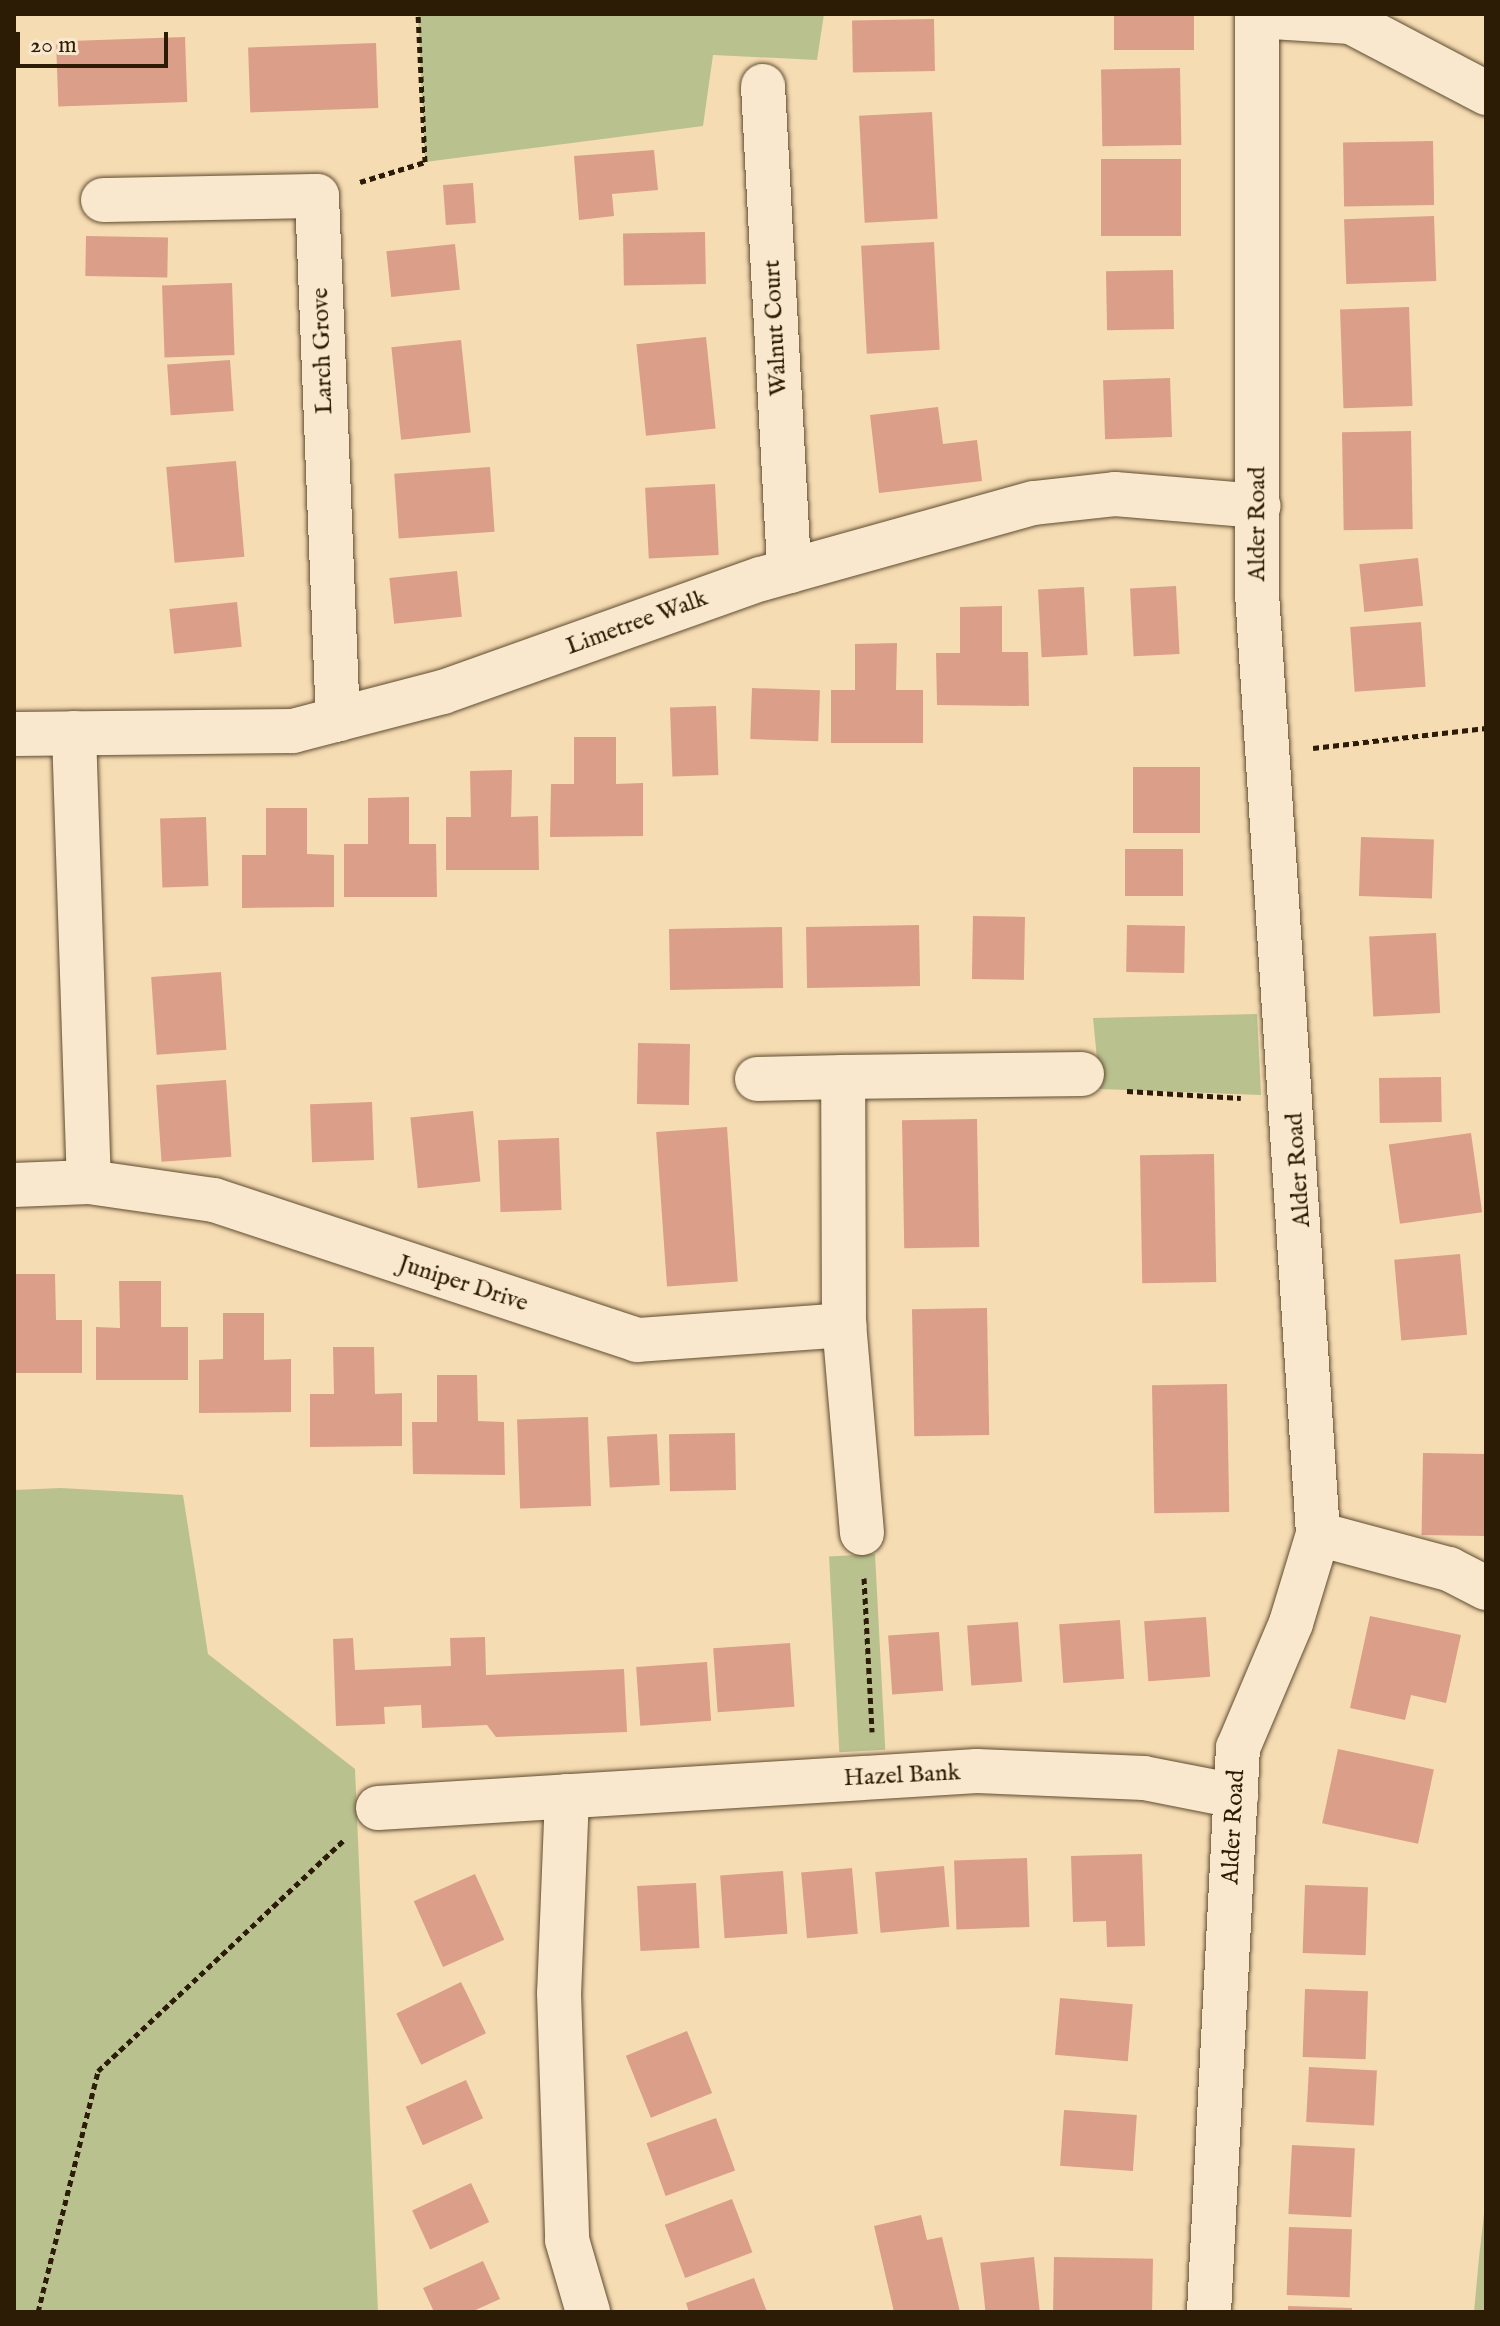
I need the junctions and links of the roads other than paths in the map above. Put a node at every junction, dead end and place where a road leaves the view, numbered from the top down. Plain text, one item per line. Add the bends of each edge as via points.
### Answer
1 (1257, 15) edge
2 (763, 86) dead end
3 (1486, 93) edge
4 (103, 200) dead end
5 (1258, 506) junction
6 (789, 571) junction
7 (338, 720) junction
8 (74, 733) junction
9 (14, 734) edge
10 (1082, 1074) road end
11 (843, 1077) junction
12 (757, 1079) dead end
13 (89, 1182) junction
14 (14, 1185) edge
15 (844, 1325) junction
16 (862, 1533) road end
17 (1318, 1534) junction
18 (1486, 1588) edge
19 (567, 1796) junction
20 (1236, 1796) junction
21 (378, 1808) road end
22 (588, 2312) edge
23 (1209, 2312) edge

1 - 3 street via 1351,22
1 - 5 street, Alder Road
2 - 6 street, Walnut Court
4 - 7 street, Larch Grove via 317,196
5 - 6 street, Limetree Walk via 1115,494 1034,503
5 - 17 street, Alder Road
6 - 7 street, Limetree Walk via 443,692
7 - 8 street, Limetree Walk via 293,731
8 - 9 street, Limetree Walk
8 - 13 street
10 - 11 street
11 - 12 street
11 - 15 street
13 - 14 street, Juniper Drive
13 - 15 street, Juniper Drive via 214,1200 637,1340
15 - 16 street
17 - 18 street via 1449,1569
17 - 20 street, Alder Road via 1291,1623 1238,1748
19 - 20 street, Hazel Bank via 977,1771 1144,1778
19 - 21 street, Hazel Bank
19 - 22 street via 559,1993 567,2240
20 - 23 street, Alder Road

